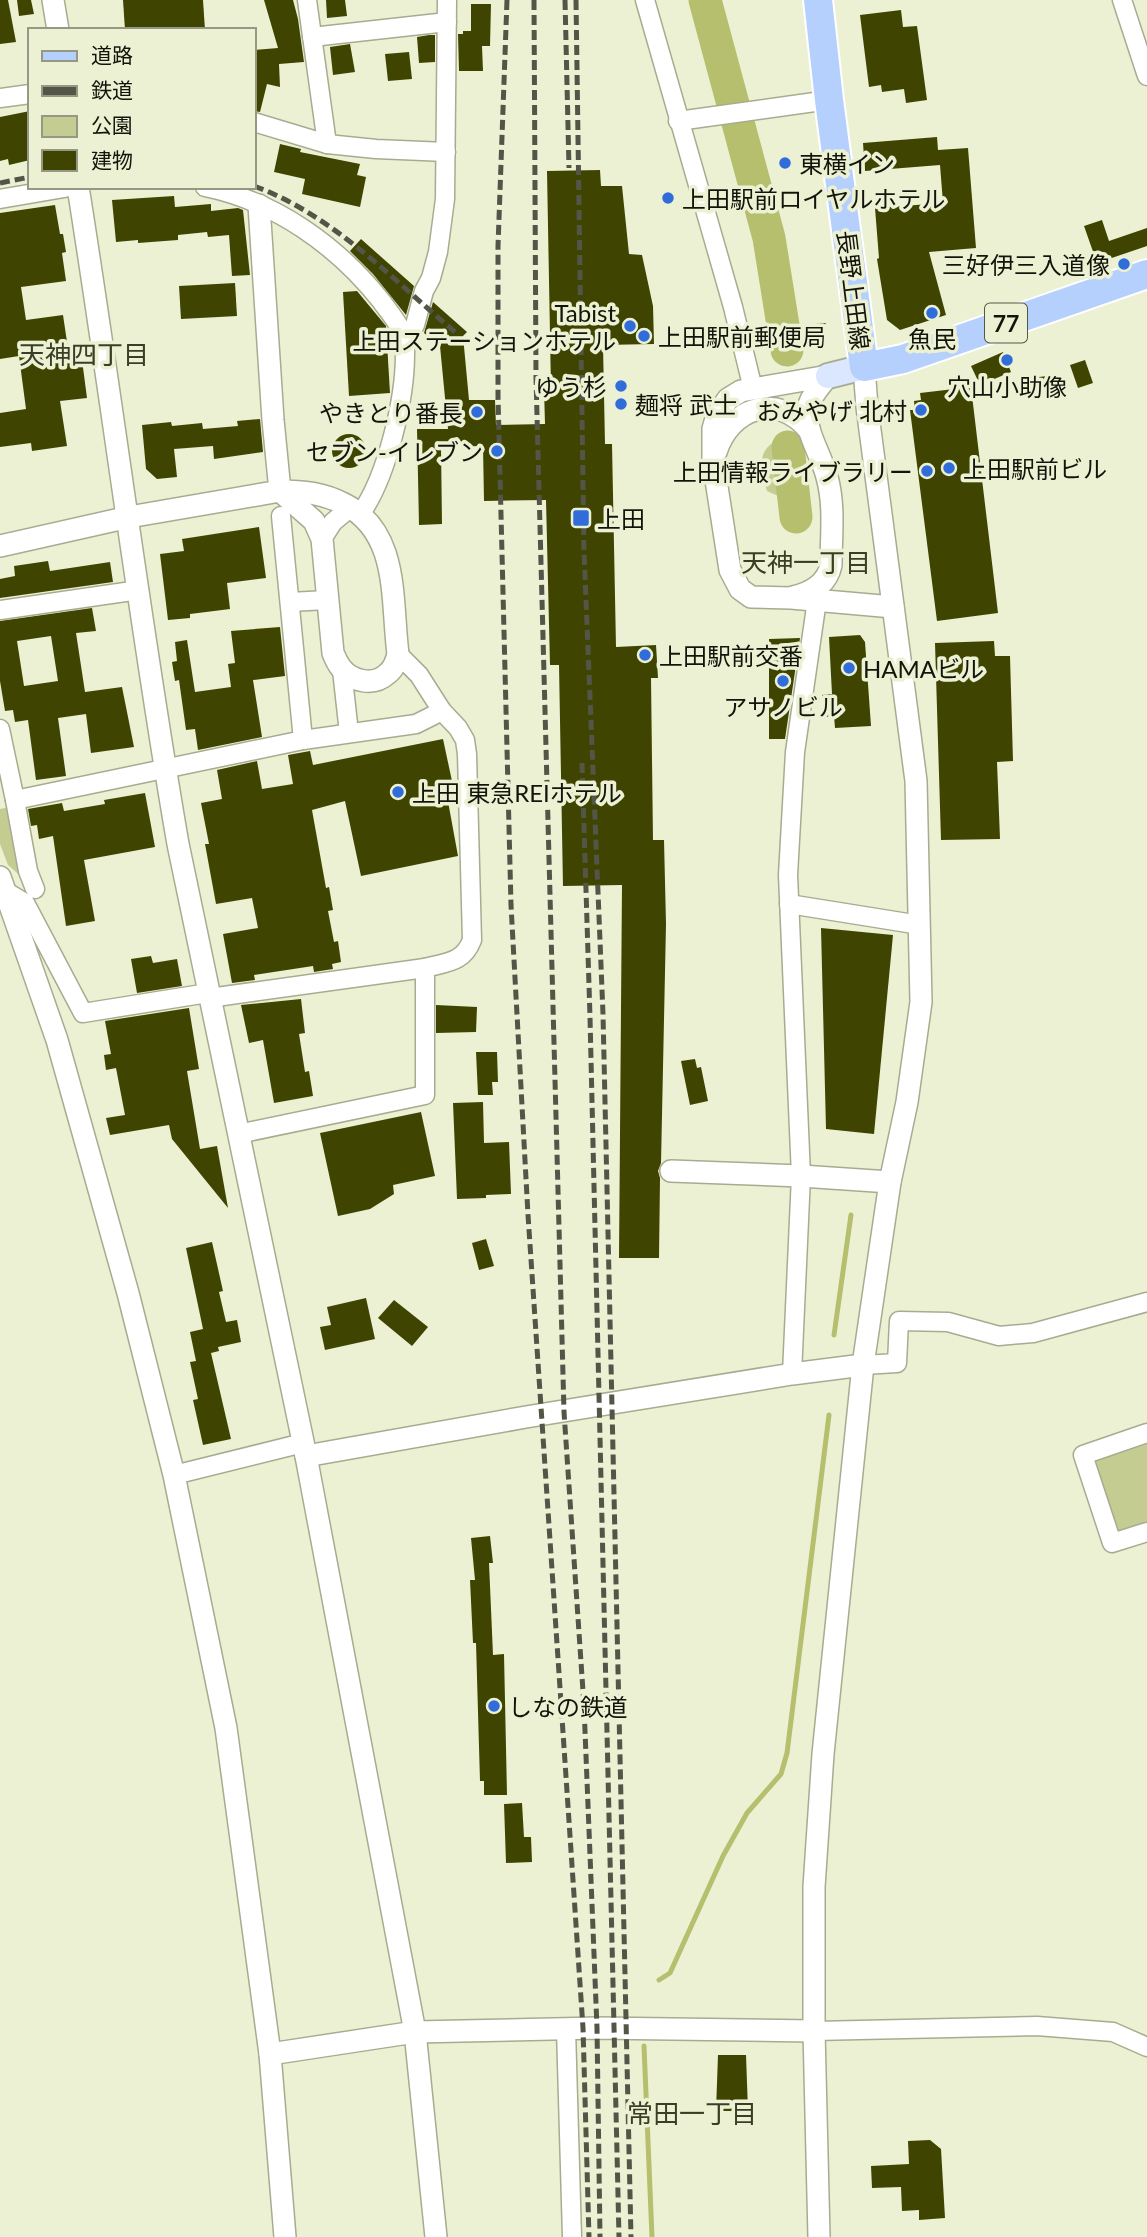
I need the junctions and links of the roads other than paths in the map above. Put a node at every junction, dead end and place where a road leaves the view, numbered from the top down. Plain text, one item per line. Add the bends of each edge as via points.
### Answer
1 (53, 0) edge
2 (307, 0) edge
3 (447, 0) edge
4 (645, 0) edge
5 (818, 0) edge
6 (1122, 0) edge
7 (447, 22) junction
8 (58, 28) edge
9 (312, 37) junction
10 (1147, 76) edge
11 (28, 94) edge
12 (0, 98) edge
13 (829, 100) junction
14 (678, 121) junction
15 (256, 123) edge
16 (327, 145) junction
17 (446, 152) junction
18 (58, 189) edge
19 (78, 189) edge
20 (211, 189) edge
21 (0, 199) edge
22 (259, 205) junction
23 (1147, 274) edge
24 (405, 339) junction
25 (864, 367) junction
26 (828, 376) junction
27 (789, 383) junction
28 (753, 389) junction
29 (809, 404) junction
30 (809, 430) junction
31 (713, 461) junction
32 (280, 491) junction
33 (356, 510) junction
34 (281, 516) dead end
35 (129, 517) junction
36 (322, 539) junction
37 (0, 546) edge
38 (831, 565) junction
39 (139, 590) junction
40 (791, 598) junction
41 (327, 600) junction
42 (817, 600) junction
43 (290, 602) junction
44 (863, 605) junction
45 (893, 607) junction
46 (0, 610) edge
47 (398, 654) junction
48 (342, 670) junction
49 (442, 712) junction
50 (0, 729) edge
51 (349, 733) junction
52 (303, 740) junction
53 (165, 769) junction
54 (15, 800) junction
55 (2, 884) edge
56 (35, 889) dead end
57 (789, 904) junction
58 (920, 925) junction
59 (425, 968) junction
60 (209, 995) junction
61 (238, 1134) junction
62 (671, 1171) dead end
63 (802, 1176) junction
64 (890, 1182) junction
65 (1147, 1301) edge
66 (863, 1365) junction
67 (792, 1374) junction
68 (1147, 1433) edge
69 (304, 1450) junction
70 (174, 1475) junction
71 (1147, 1532) edge
72 (566, 2029) junction
73 (814, 2031) junction
74 (415, 2032) junction
75 (1147, 2047) edge
76 (270, 2054) junction
77 (285, 2237) edge
78 (436, 2237) edge
79 (572, 2237) edge
80 (819, 2237) edge

1 - 8 street
2 - 9 street
3 - 7 street
4 - 14 street
5 - 13 main road, 長野上田線
6 - 10 street
7 - 9 street
7 - 17 street
9 - 16 street
11 - 12 street
13 - 14 street
13 - 25 main road, 長野上田線
14 - 28 street
15 - 16 street
16 - 17 street
17 - 24 street via 438,251 415,325
18 - 21 street
19 - 35 street
20 - 22 street
22 - 24 street via 326,246 389,312
22 - 32 street
23 - 25 main road, 長野上田線 / 77 via 903,359
24 - 33 street via 400,408 372,497
25 - 26 main road
25 - 45 street
26 - 27 street
26 - 29 street
27 - 28 street
27 - 29 street via 804,391
28 - 31 street via 736,394 720,410 713,429
29 - 30 street
30 - 31 street via 783,410 752,411 726,430
30 - 38 street via 830,492
31 - 40 street via 733,578 751,597
32 - 33 street via 320,494
32 - 35 street
32 - 36 street via 314,521
33 - 36 street via 333,522
33 - 47 street via 382,541 388,561
34 - 43 street
35 - 37 street
35 - 39 street
36 - 41 street
38 - 40 street via 821,584
38 - 44 street via 840,590
39 - 46 street
39 - 53 street
40 - 42 street
41 - 43 street
41 - 48 street via 333,653
42 - 44 street
42 - 57 street via 795,752
43 - 52 street
44 - 45 street
45 - 58 street via 916,781
47 - 48 street via 394,667 379,679 362,682
47 - 49 street via 419,675
48 - 51 street
49 - 51 street via 416,724
49 - 59 street via 458,728 467,754 472,940 460,958
50 - 54 street
51 - 52 street
52 - 53 street
53 - 54 street
53 - 60 street
54 - 56 street
55 - 60 street via 25,903 83,1013
55 - 70 street via 57,1040
57 - 58 street
57 - 63 street
58 - 64 street via 921,1002
59 - 60 street
59 - 61 street via 425,1095
60 - 61 street
61 - 69 street
62 - 63 street
63 - 64 street
63 - 67 street
64 - 66 street
65 - 66 street via 1033,1333 999,1336 948,1322 899,1321 897,1363
66 - 67 street
66 - 73 street via 823,1754 814,1886
67 - 69 street
68 - 71 street via 1083,1455 1112,1543
69 - 70 street
69 - 74 street
70 - 76 street via 226,1728
72 - 73 street
72 - 74 street
72 - 79 street
73 - 75 street via 1037,2026 1114,2032
73 - 80 street
74 - 76 street
74 - 78 street
76 - 77 street

